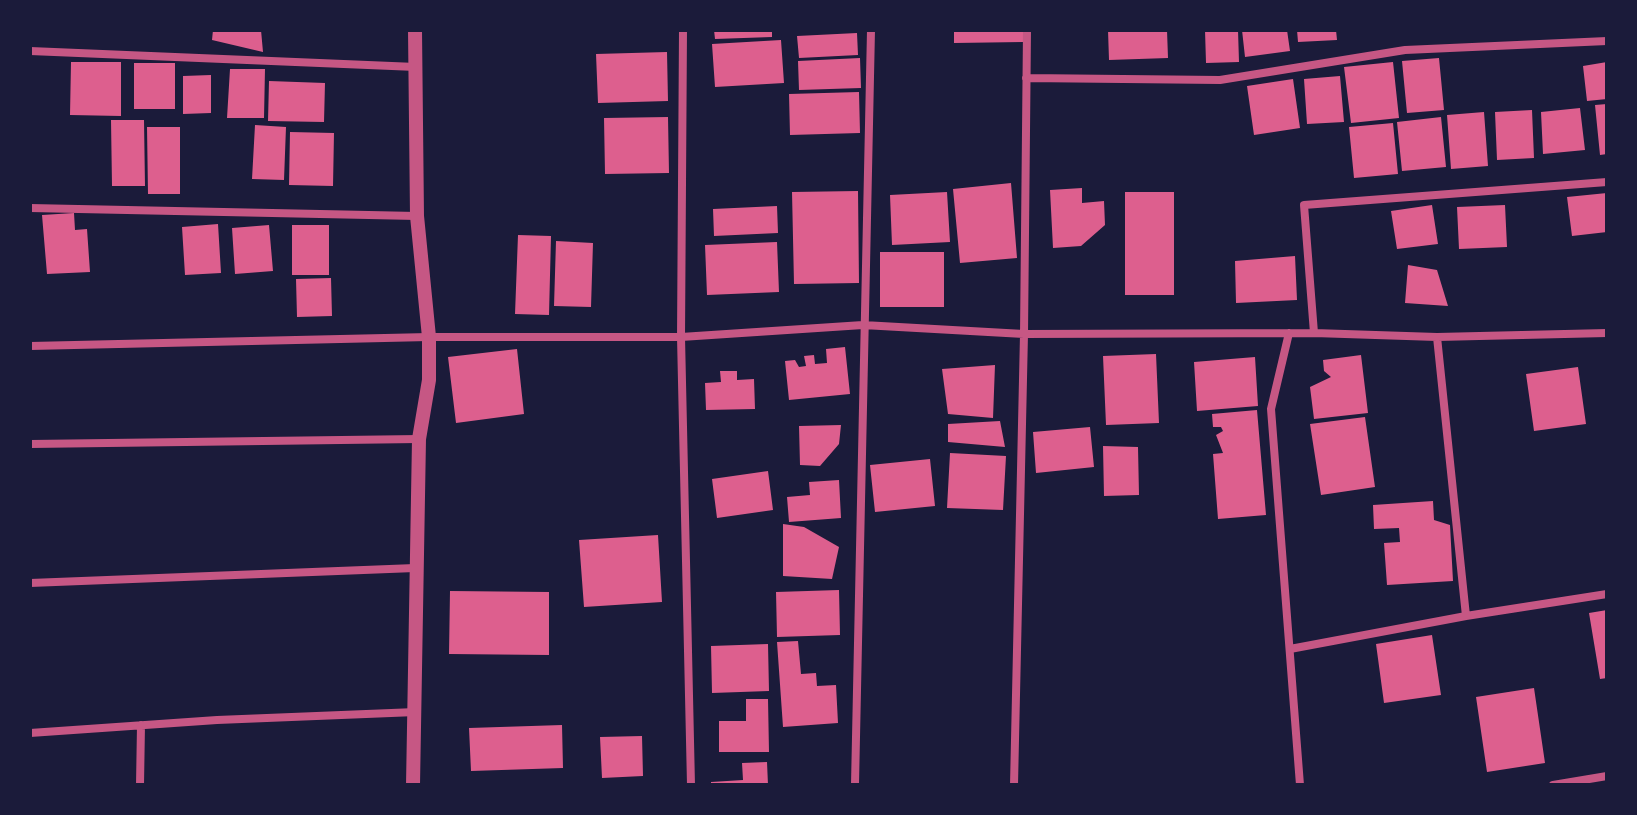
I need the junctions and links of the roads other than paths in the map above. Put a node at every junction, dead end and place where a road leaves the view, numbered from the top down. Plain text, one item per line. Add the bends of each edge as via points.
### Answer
1 (415, 30) edge
2 (683, 30) edge
3 (871, 30) edge
4 (1027, 30) edge
5 (1607, 41) edge
6 (30, 51) edge
7 (416, 67) junction
8 (1026, 78) junction
9 (1607, 182) edge
10 (30, 208) edge
11 (417, 216) junction
12 (863, 325) junction
13 (1289, 333) junction
14 (1314, 333) junction
15 (1607, 333) edge
16 (1024, 334) junction
17 (429, 337) junction
18 (681, 337) junction
19 (1437, 337) junction
20 (30, 346) edge
21 (419, 439) junction
22 (30, 444) edge
23 (415, 568) junction
24 (30, 583) edge
25 (1607, 594) edge
26 (1466, 616) junction
27 (1290, 649) junction
28 (416, 712) junction
29 (141, 725) junction
30 (30, 733) edge
31 (1607, 776) edge
32 (855, 784) edge
33 (140, 785) edge
34 (413, 785) edge
35 (691, 785) edge
36 (1014, 785) edge
37 (1300, 785) edge
38 (1553, 785) edge

1 - 7 street
2 - 18 street
3 - 12 street
4 - 8 street
5 - 8 street via 1405,50 1220,80
6 - 7 street
7 - 11 street
8 - 16 street
9 - 14 street via 1304,205
10 - 11 street
11 - 17 street
12 - 16 street
12 - 18 street
12 - 32 street
13 - 14 street
13 - 16 street
13 - 27 street via 1271,409
14 - 19 street
15 - 19 street
16 - 36 street
17 - 18 street
17 - 20 street
17 - 21 street via 429,380
18 - 35 street
19 - 26 street
21 - 22 street
21 - 23 street
23 - 24 street
23 - 28 street
25 - 26 street
26 - 27 street
27 - 37 street
28 - 29 street
28 - 34 street
29 - 30 street
29 - 33 street
31 - 38 street

